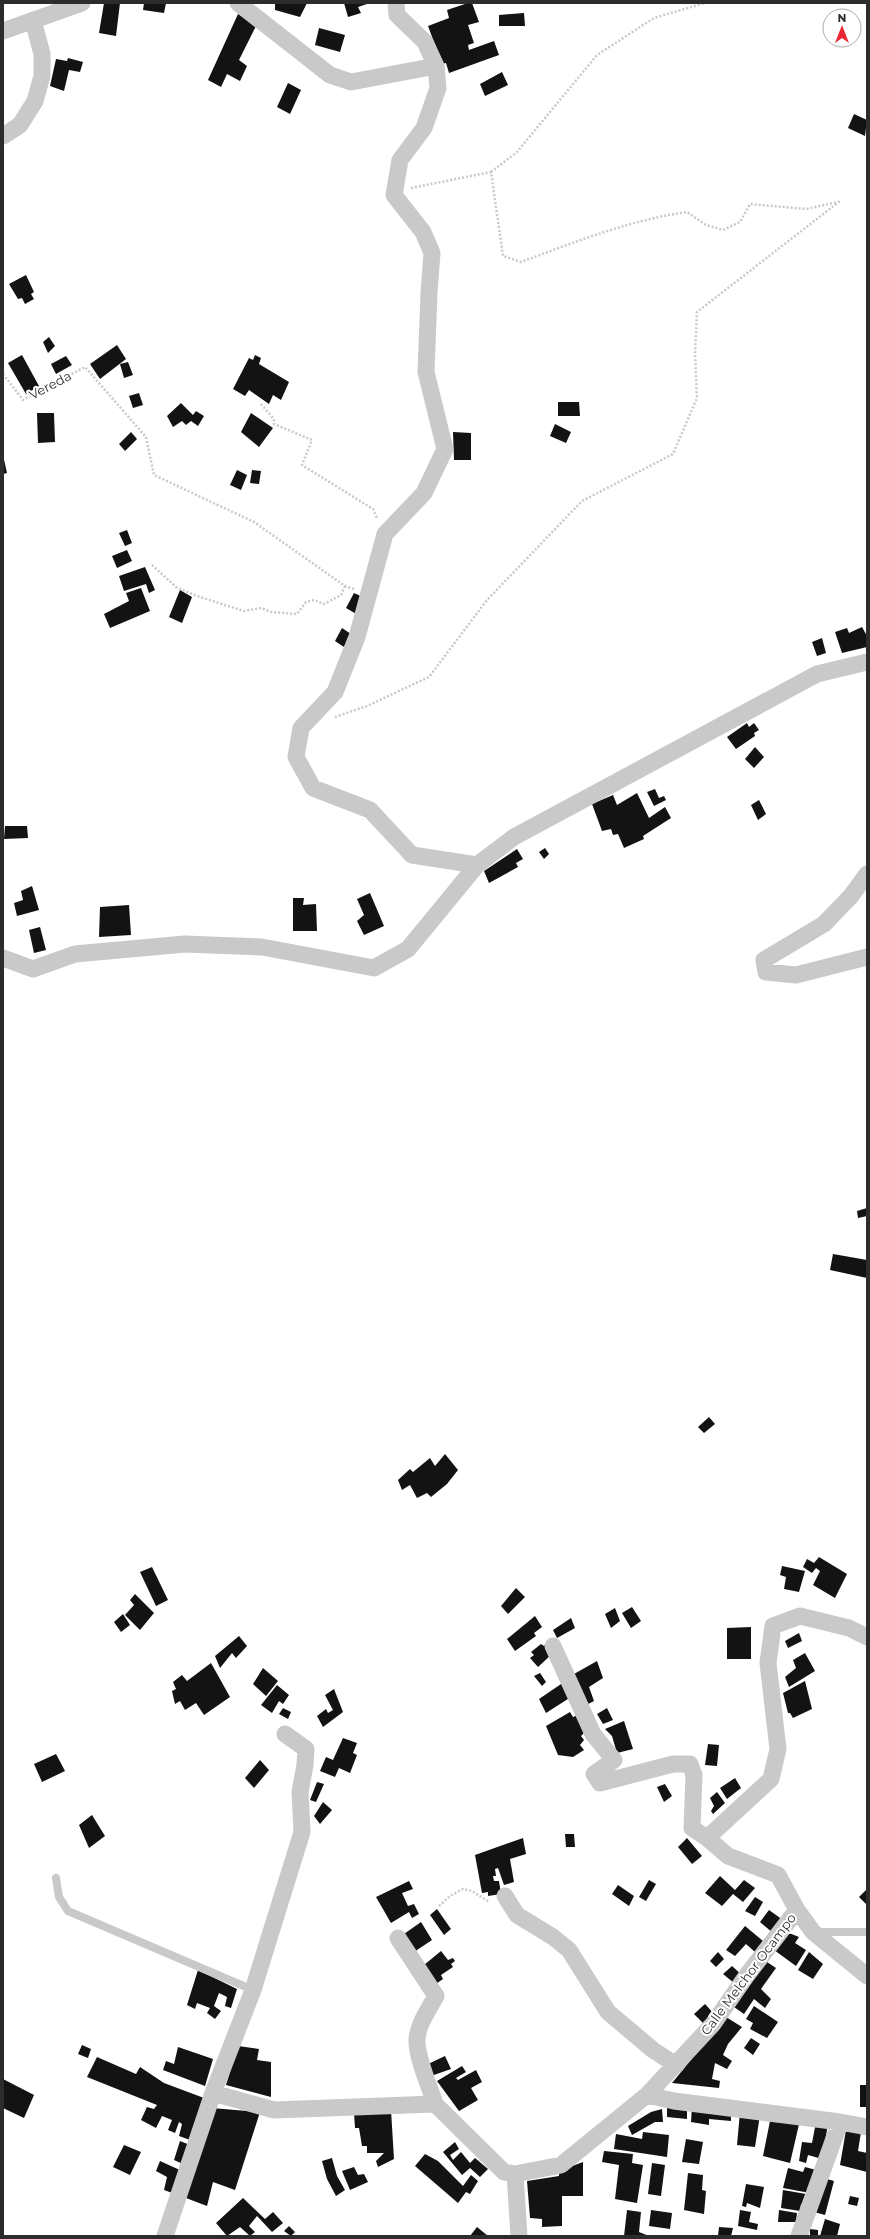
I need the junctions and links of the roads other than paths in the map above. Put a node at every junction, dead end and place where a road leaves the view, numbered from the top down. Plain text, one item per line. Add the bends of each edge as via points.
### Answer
1 (82, 3) edge
2 (238, 3) edge
3 (396, 3) edge
4 (33, 20) junction
5 (3, 31) edge
6 (436, 66) junction
7 (3, 136) edge
8 (867, 662) edge
9 (477, 865) junction
10 (867, 874) edge
11 (867, 957) edge
12 (3, 958) edge
13 (867, 1637) edge
14 (553, 1646) dead end
15 (286, 1734) dead end
16 (707, 1838) junction
17 (56, 1878) dead end
18 (498, 1899) road end
19 (797, 1910) junction
20 (813, 1932) junction
21 (867, 1932) edge
22 (398, 1938) dead end
23 (867, 1976) edge
24 (252, 1990) junction
25 (676, 2065) junction
26 (213, 2093) junction
27 (647, 2095) junction
28 (435, 2104) junction
29 (840, 2122) junction
30 (867, 2128) edge
31 (515, 2174) junction
32 (165, 2236) edge
33 (520, 2236) edge
34 (799, 2236) edge

1 - 4 street
2 - 6 street via 330,75 351,82
3 - 6 street via 397,15 425,42
4 - 5 street
4 - 7 street via 42,54 42,76 35,101 20,125
6 - 9 street via 438,88 424,128 400,160 394,195 423,232 432,253 426,372 445,449 424,494 385,534 357,637 335,692 301,728 296,757 313,788 370,810 412,856
8 - 9 street via 817,674 514,837
9 - 12 street via 408,949 374,968 262,947 185,944 75,954 33,969
10 - 11 street via 851,896 824,924 764,960 766,972 796,975
13 - 16 street via 849,1628 800,1616 773,1626 768,1663 778,1749 771,1779
14 - 16 street, Calle Melchor Ocampo via 593,1734 614,1760 594,1774 600,1783 673,1764 690,1764 694,1775 692,1828
15 - 24 street via 306,1749 300,1792 302,1832
16 - 19 street, Calle Melchor Ocampo via 728,1856 778,1874
17 - 24 lane via 59,1897 68,1911
18 - 25 street via 569,1950 608,2012 653,2050
19 - 20 street
19 - 25 street, Calle Melchor Ocampo via 713,2024
20 - 21 lane
20 - 23 street
22 - 28 street via 436,1996 424,2017 417,2039
24 - 26 street
25 - 27 street, Calle Melchor Ocampo
26 - 28 street via 274,2110
26 - 32 street
27 - 29 street via 674,2101
27 - 31 street, Calle Melchor Ocampo via 561,2165
28 - 31 street via 504,2172
29 - 30 street
29 - 34 street
31 - 33 street

